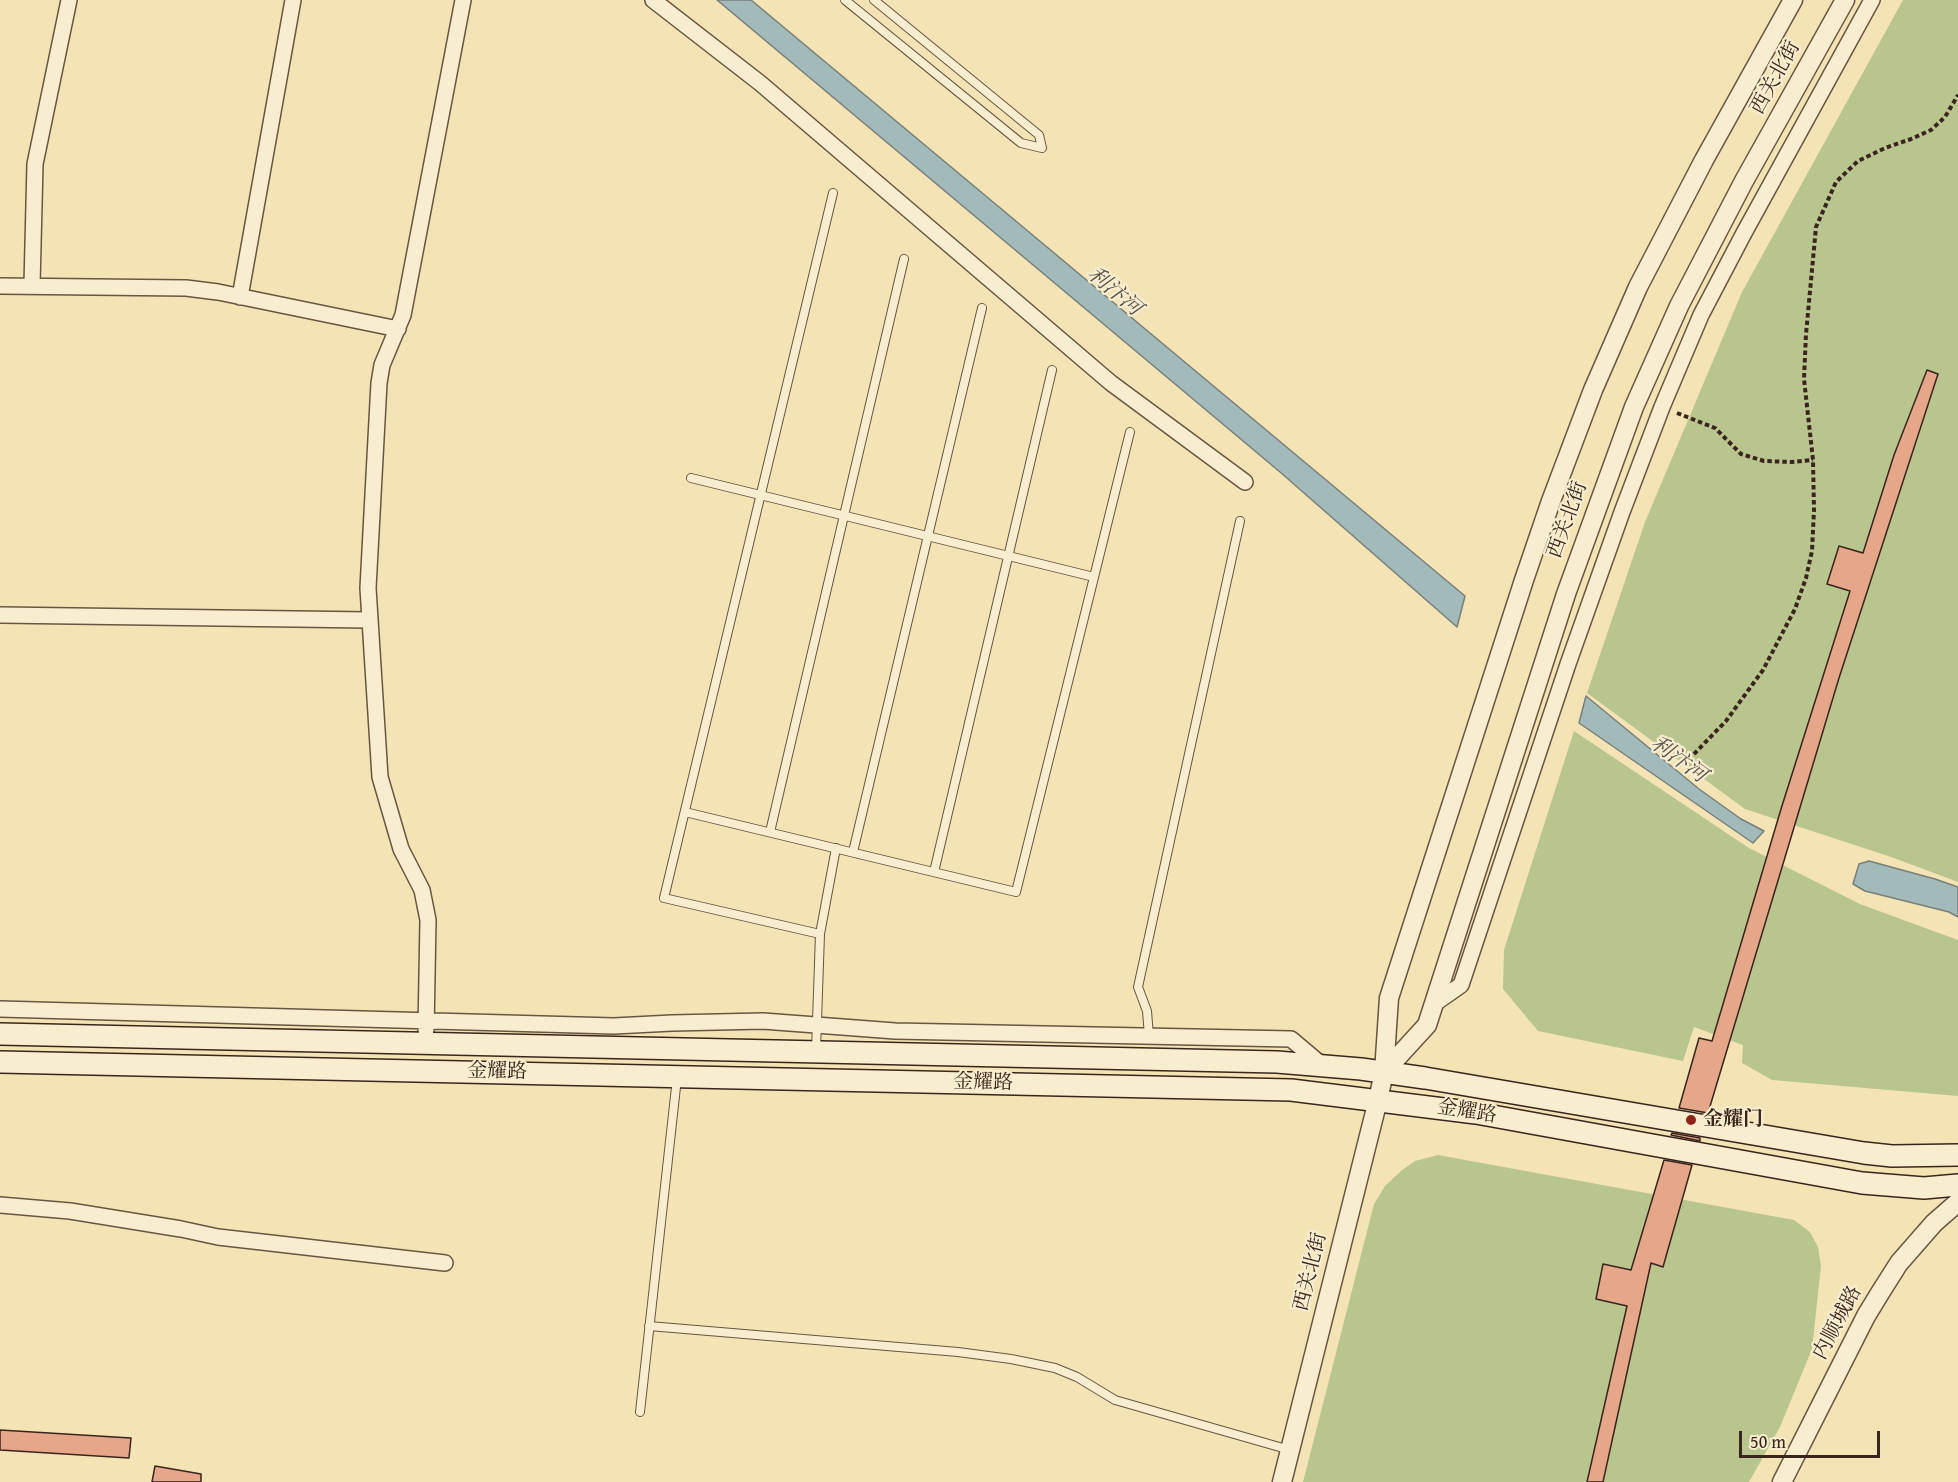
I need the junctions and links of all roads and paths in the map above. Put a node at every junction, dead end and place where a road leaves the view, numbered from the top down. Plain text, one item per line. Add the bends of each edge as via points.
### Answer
1 (69, 0) edge
2 (293, 0) edge
3 (463, 0) edge
4 (652, 0) edge
5 (845, 0) edge
6 (874, 0) edge
7 (1793, 0) edge
8 (1845, 0) edge
9 (1872, 0) edge
10 (1958, 95) edge
11 (833, 193) dead end
12 (904, 258) dead end
13 (32, 285) junction
14 (0, 286) edge
15 (240, 297) junction
16 (982, 308) dead end
17 (398, 329) junction
18 (1052, 369) dead end
19 (1662, 406) junction
20 (1130, 432) dead end
21 (1813, 460) junction
22 (691, 478) dead end
23 (1245, 482) dead end
24 (761, 495) junction
25 (844, 515) junction
26 (1240, 521) dead end
27 (927, 536) junction
28 (1008, 556) junction
29 (1094, 577) junction
30 (0, 615) edge
31 (369, 620) junction
32 (1694, 754) dead end
33 (685, 812) junction
34 (770, 832) junction
35 (836, 848) junction
36 (853, 852) junction
37 (934, 872) junction
38 (820, 934) junction
39 (1434, 1004) junction
40 (0, 1010) edge
41 (426, 1021) junction
42 (817, 1025) junction
43 (0, 1034) edge
44 (1149, 1035) junction
45 (426, 1043) junction
46 (816, 1051) junction
47 (0, 1062) edge
48 (1323, 1066) junction
49 (1384, 1072) junction
50 (677, 1076) junction
51 (1378, 1100) junction
52 (1958, 1155) edge
53 (1958, 1185) edge
54 (1958, 1202) edge
55 (0, 1205) edge
56 (445, 1263) dead end
57 (649, 1326) junction
58 (640, 1412) dead end
59 (1290, 1450) junction
60 (1282, 1482) edge
61 (1782, 1482) edge

1 - 13 street via 35,164
2 - 15 street
3 - 17 street via 404,315
4 - 23 street via 760,84 1111,383
5 - 6 lane via 1021,143 1042,148 1039,135
7 - 49 street, 西关北街 via 1644,276 1593,390 1524,580 1389,998
8 - 39 street, 西关北街 via 1679,306 1634,407 1566,594
9 - 19 street via 1701,315
10 - 21 path via 1945,117 1931,130 1858,161 1836,182 1816,227 1804,379
11 - 24 lane
12 - 25 lane
13 - 14 street
13 - 15 street via 186,288
15 - 17 street
16 - 27 lane
17 - 31 street via 382,365 379,383
18 - 28 lane
19 - 21 path via 1715,428 1741,454 1764,460
19 - 39 street via 1568,664 1461,985
20 - 29 lane
21 - 32 path via 1812,550 1796,609 1762,670 1726,721
22 - 24 lane
24 - 25 lane
24 - 33 lane
25 - 27 lane
25 - 34 lane
26 - 44 lane via 1138,987 1147,1011
27 - 28 lane
27 - 36 lane
28 - 29 lane
28 - 37 lane
29 - 37 lane via 1016,892
30 - 31 street
31 - 41 street via 380,777 401,849 422,890 428,921
33 - 34 lane
33 - 38 lane via 664,898
34 - 35 lane
35 - 36 lane
35 - 38 lane
36 - 37 lane
38 - 42 lane
39 - 49 street, 西关北街 via 1427,1025
40 - 41 street
41 - 42 street via 614,1026 763,1021
41 - 45 street
42 - 44 street via 895,1031
42 - 46 lane
43 - 45 main road, 金耀路
44 - 48 street via 1291,1039
45 - 46 main road, 金耀路
46 - 48 main road, 金耀路
47 - 50 main road, 金耀路
48 - 49 main road, 金耀路
49 - 51 street, 西关北街
49 - 52 main road, 金耀路 via 1864,1153
50 - 51 main road, 金耀路 via 1291,1090
50 - 57 lane
51 - 53 main road, 金耀路 via 1476,1113 1862,1183 1924,1188
51 - 59 street, 西关北街
54 - 61 street, 内顺城路 via 1899,1263 1875,1300
55 - 56 street via 70,1211 218,1237
57 - 58 lane
57 - 59 lane via 1011,1359 1055,1368 1115,1400
59 - 60 street, 西关北街

